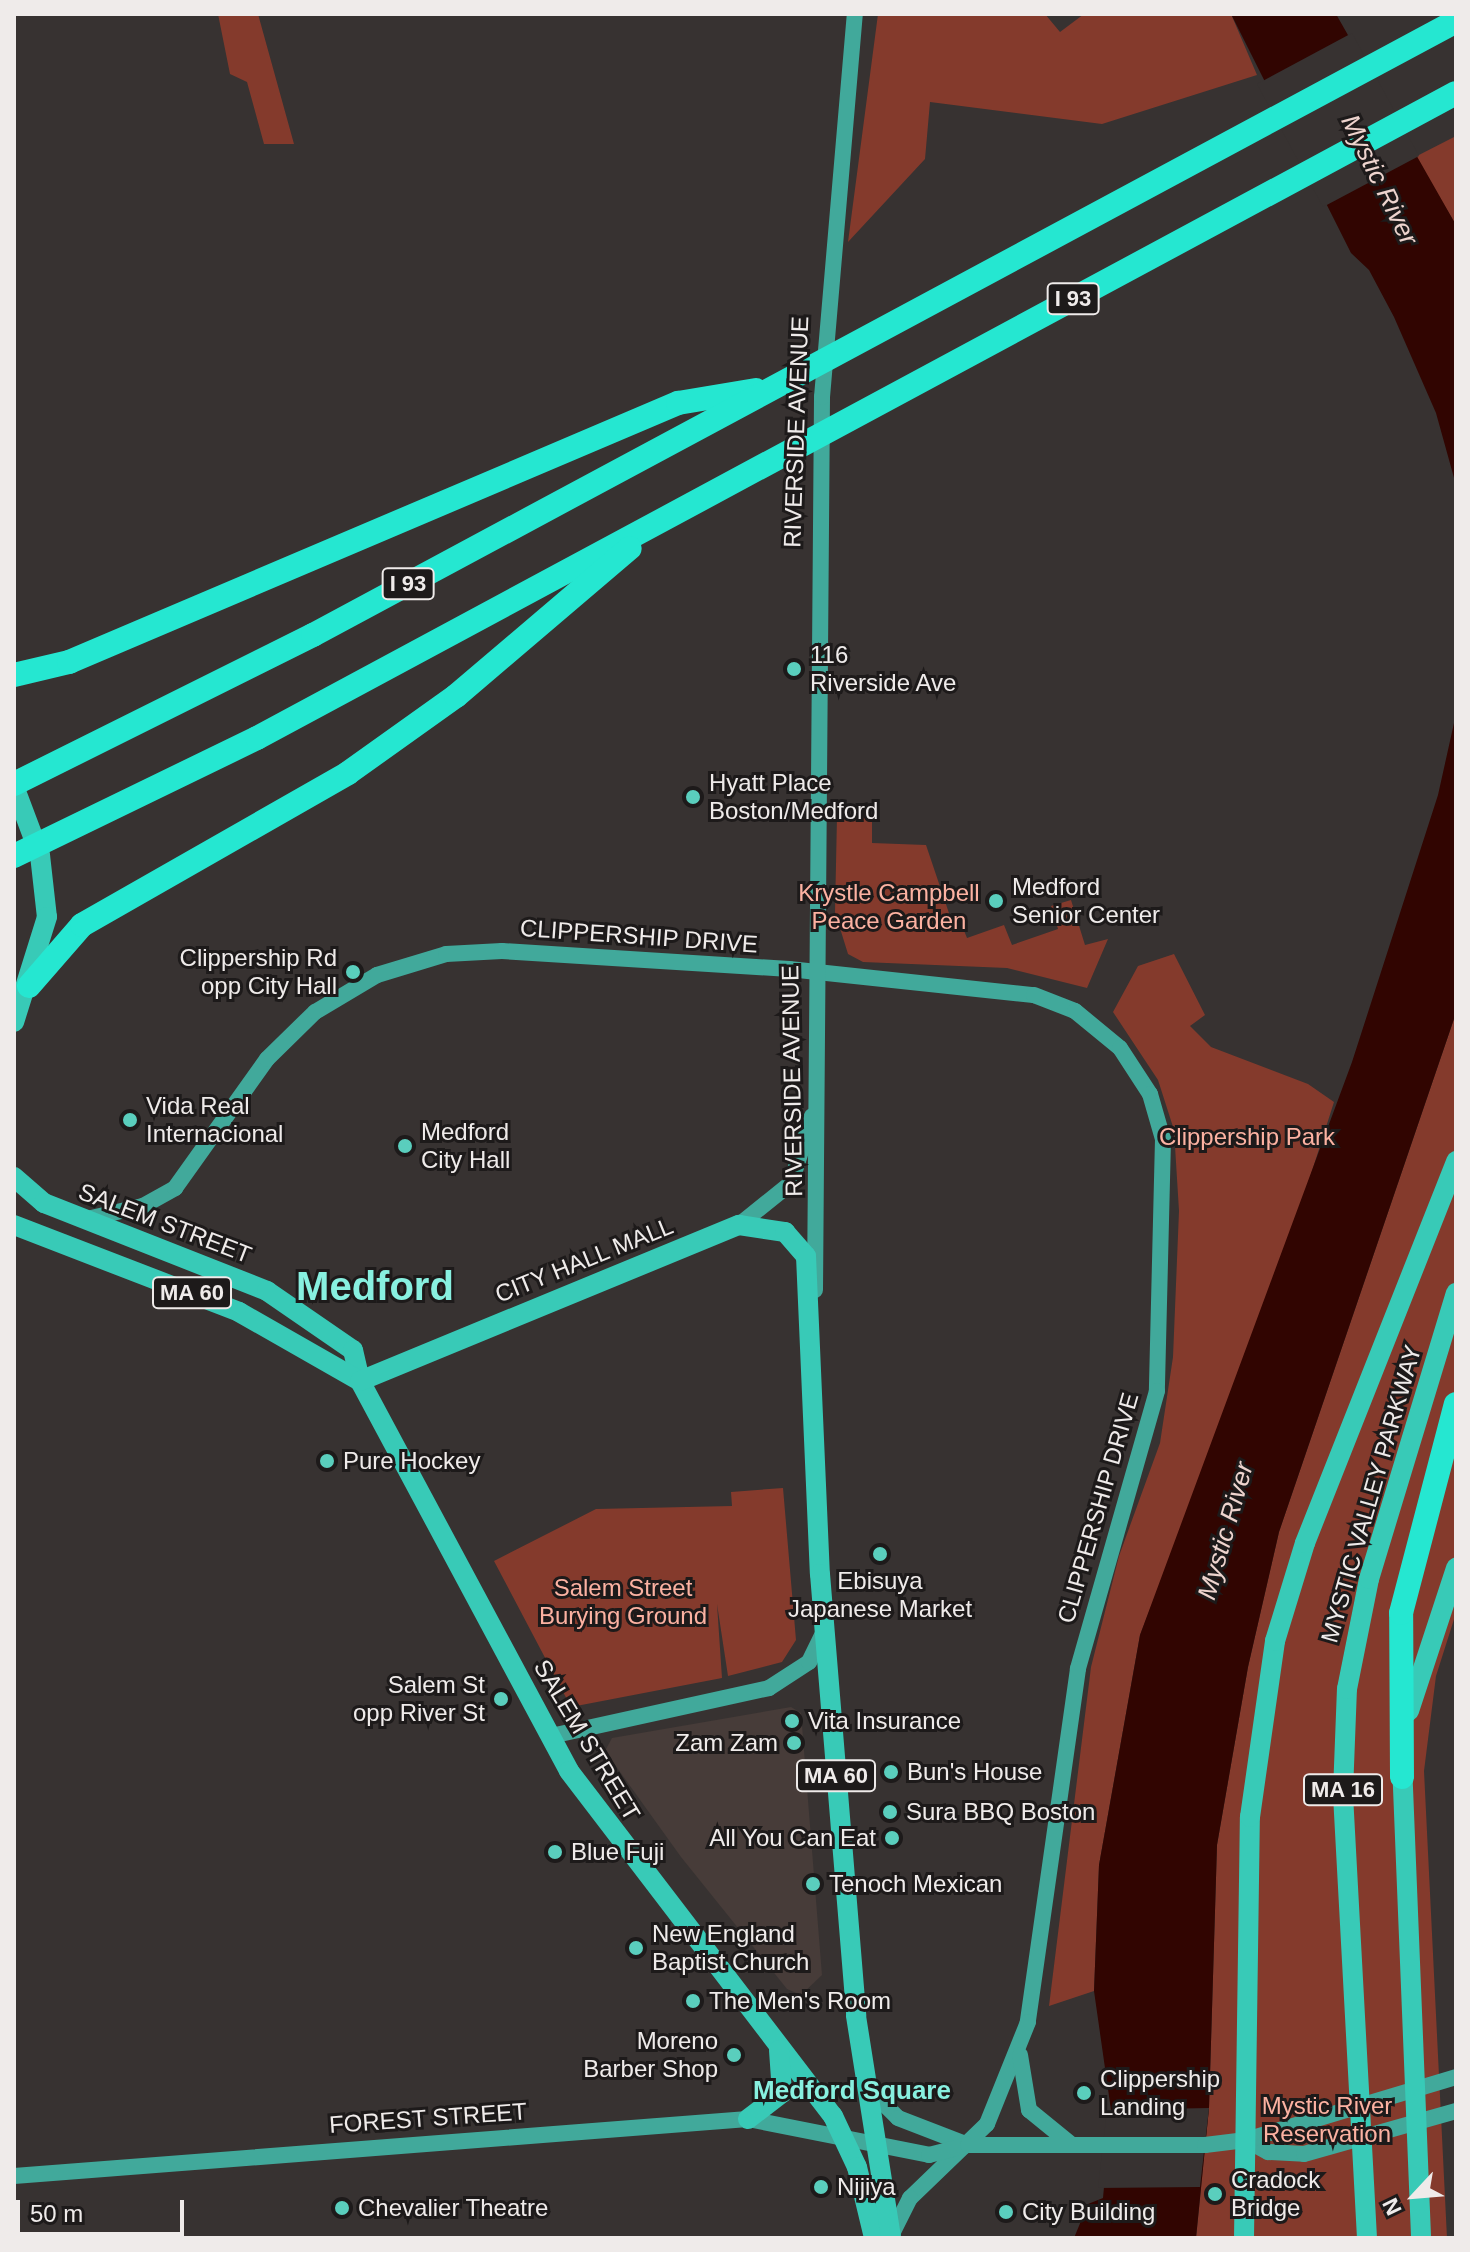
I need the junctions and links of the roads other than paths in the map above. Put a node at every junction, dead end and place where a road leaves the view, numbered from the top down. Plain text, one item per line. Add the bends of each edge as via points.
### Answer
1 (855, 14) edge
2 (1447, 26) edge
3 (1456, 93) edge
4 (738, 400) junction
5 (662, 520) junction
6 (14, 675) edge
7 (14, 785) edge
8 (14, 856) edge
9 (814, 972) junction
10 (29, 986) junction
11 (14, 1022) edge
12 (813, 1106) junction
13 (1456, 1161) edge
14 (14, 1177) edge
15 (85, 1220) junction
16 (14, 1225) edge
17 (739, 1225) junction
18 (1456, 1293) edge
19 (814, 1304) junction
20 (360, 1381) junction
21 (1456, 1404) edge
22 (1456, 1568) edge
23 (825, 1627) junction
24 (551, 1736) junction
25 (1402, 1777) junction
26 (775, 2039) junction
27 (1022, 2040) junction
28 (1454, 2078) edge
29 (866, 2085) junction
30 (1456, 2111) edge
31 (748, 2119) junction
32 (844, 2135) junction
33 (1246, 2140) junction
34 (879, 2144) junction
35 (968, 2145) junction
36 (1078, 2147) junction
37 (14, 2176) edge
38 (874, 2238) edge
39 (891, 2238) edge
40 (1244, 2238) edge
41 (1367, 2238) edge
42 (1421, 2238) edge

1 - 9 main road, RIVERSIDE AVENUE via 822,397
2 - 4 highway, I 93 via 776,386
3 - 5 highway, I 93
4 - 6 highway via 678,403 82,656
4 - 7 highway, I 93
5 - 8 highway, I 93 via 101,816
5 - 10 highway via 420,722 253,833 118,900 64,940
7 - 10 main road via 40,855 47,917
9 - 12 main road, RIVERSIDE AVENUE
9 - 15 main road, CLIPPERSHIP DRIVE via 502,951 406,964 345,991 296,1029 175,1188 143,1206
9 - 27 main road, CLIPPERSHIP DRIVE via 1062,1004 1120,1048 1150,1094 1163,1139 1157,1391 1078,1669 1043,1958
10 - 11 main road
12 - 17 main road, CITY HALL MALL via 800,1168 770,1205
12 - 19 main road, RIVERSIDE AVENUE via 820,1171
13 - 33 main road via 1305,1543 1275,1641 1250,1827
14 - 15 main road, SALEM STREET / MA 60 via 34,1198
15 - 20 main road, SALEM STREET / MA 60 via 281,1299 353,1350
16 - 20 main road, MA 60 via 239,1312
17 - 19 main road, MA 60 via 771,1227 798,1243 811,1268
17 - 20 main road, CITY HALL MALL
18 - 41 main road, MYSTIC VALLEY PARKWAY / MA 16 via 1369,1579 1348,1680 1343,1792
19 - 23 main road, RIVERSIDE AVENUE / MA 60
20 - 24 main road, SALEM STREET / MA 60
21 - 25 highway via 1401,1613
22 - 25 main road, MA 16 via 1418,1668
23 - 24 main road via 809,1662 769,1688
23 - 29 main road, RIVERSIDE AVENUE / MA 60
24 - 26 main road, SALEM STREET / MA 60 via 595,1812
25 - 42 main road, MA 16
26 - 31 main road via 782,2093
26 - 32 main road, SALEM STREET / MA 60
27 - 35 main road, CLIPPERSHIP DRIVE via 992,2114
27 - 36 main road via 1020,2078 1029,2110
28 - 33 main road
29 - 34 main road, RIVERSIDE AVENUE / MA 60
29 - 35 main road via 898,2118
30 - 33 main road via 1304,2154 1268,2152
31 - 32 main road, FOREST STREET
31 - 37 main road, FOREST STREET
32 - 34 main road, FOREST STREET
32 - 38 main road, MA 60
33 - 36 main road
33 - 40 main road
34 - 35 main road, FOREST STREET via 929,2155
34 - 39 main road, MA 60
35 - 36 main road
35 - 39 main road, CLIPPERSHIP DRIVE via 910,2198

